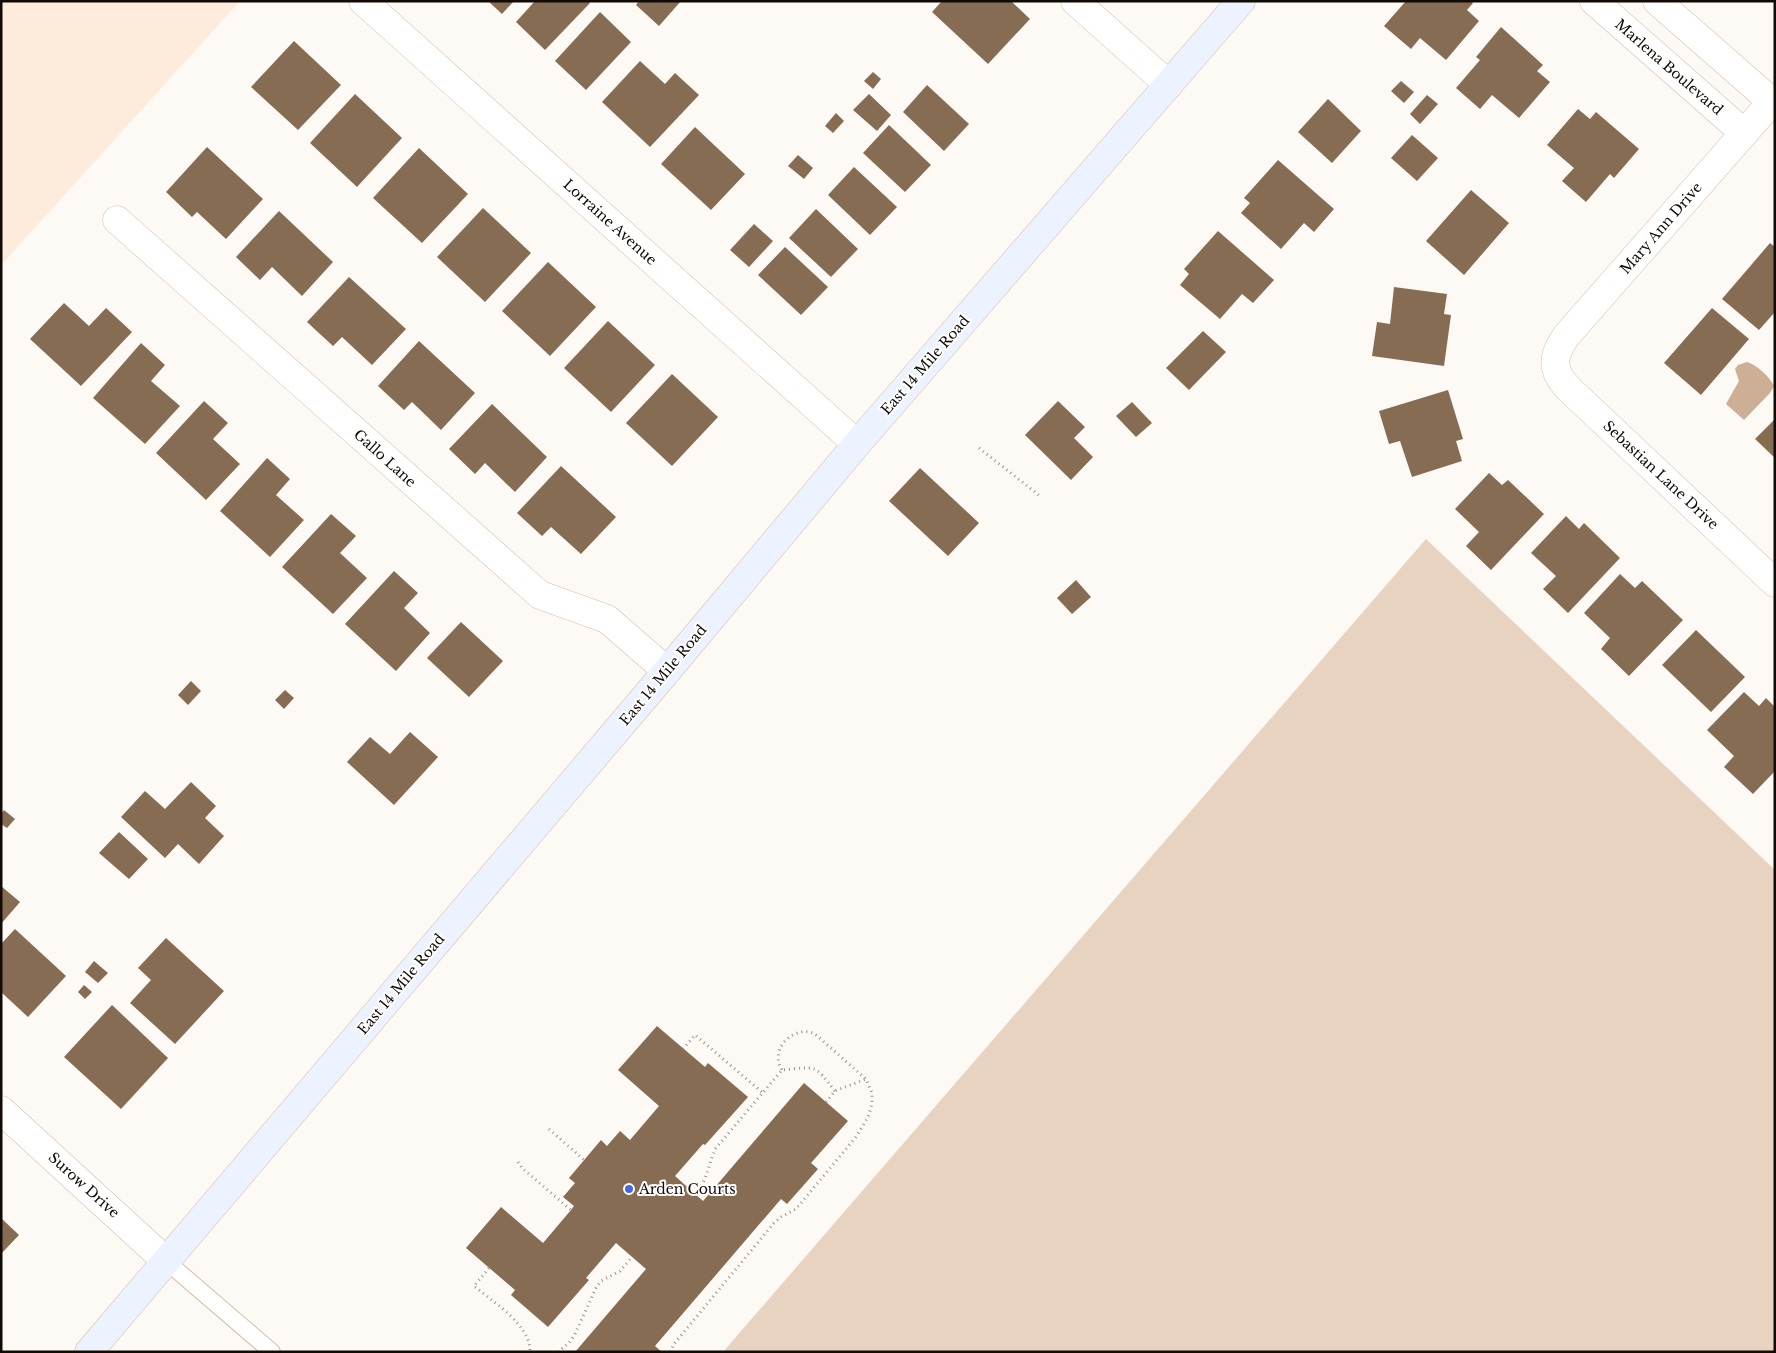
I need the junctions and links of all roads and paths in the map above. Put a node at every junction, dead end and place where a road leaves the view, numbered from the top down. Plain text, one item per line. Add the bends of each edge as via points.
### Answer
1 (363, 1) edge
2 (1075, 1) edge
3 (1241, 1) edge
4 (1594, 1) edge
5 (1657, 1) edge
6 (1170, 84) junction
7 (1773, 100) edge
8 (1744, 133) junction
9 (117, 220) dead end
10 (1555, 363) joint
11 (857, 444) junction
12 (980, 448) dead end
13 (1040, 496) dead end
14 (1775, 583) edge
15 (667, 671) junction
16 (683, 1049) dead end
17 (782, 1070) junction
18 (866, 1079) junction
19 (835, 1091) junction
20 (763, 1093) junction
21 (826, 1102) dead end
22 (1, 1110) edge
23 (549, 1129) dead end
24 (584, 1160) dead end
25 (518, 1162) dead end
26 (695, 1194) dead end
27 (571, 1210) dead end
28 (632, 1257) dead end
29 (166, 1261) junction
30 (490, 1268) dead end
31 (90, 1352) edge
32 (272, 1352) edge
33 (530, 1352) edge
34 (558, 1352) edge
35 (670, 1352) edge

1 - 11 street, Lorraine Avenue
2 - 6 street
3 - 6 main road, East 14 Mile Road
4 - 8 street, Marlena Boulevard
5 - 7 street
6 - 11 main road, East 14 Mile Road
7 - 8 street, Mary Ann Drive
8 - 10 street, Mary Ann Drive via 1566,336
9 - 15 street, Gallo Lane via 540,595 607,619
10 - 14 street, Sebastian Lane Drive via 1557,373 1570,390
11 - 15 main road, East 14 Mile Road
12 - 13 path
15 - 29 main road, East 14 Mile Road
16 - 20 path via 695,1035
17 - 18 path via 778,1064 779,1049 792,1036 809,1031
17 - 19 path via 813,1068
17 - 20 path
18 - 19 path
18 - 35 path via 872,1093 872,1104 856,1137 796,1209 774,1224
19 - 21 path
20 - 26 path via 716,1148 703,1185
22 - 29 street, Surow Drive
23 - 24 path
25 - 27 path
28 - 34 path via 620,1271 596,1288 574,1336
29 - 31 main road, East 14 Mile Road
29 - 32 lane
30 - 33 path via 474,1286 519,1324 526,1334

